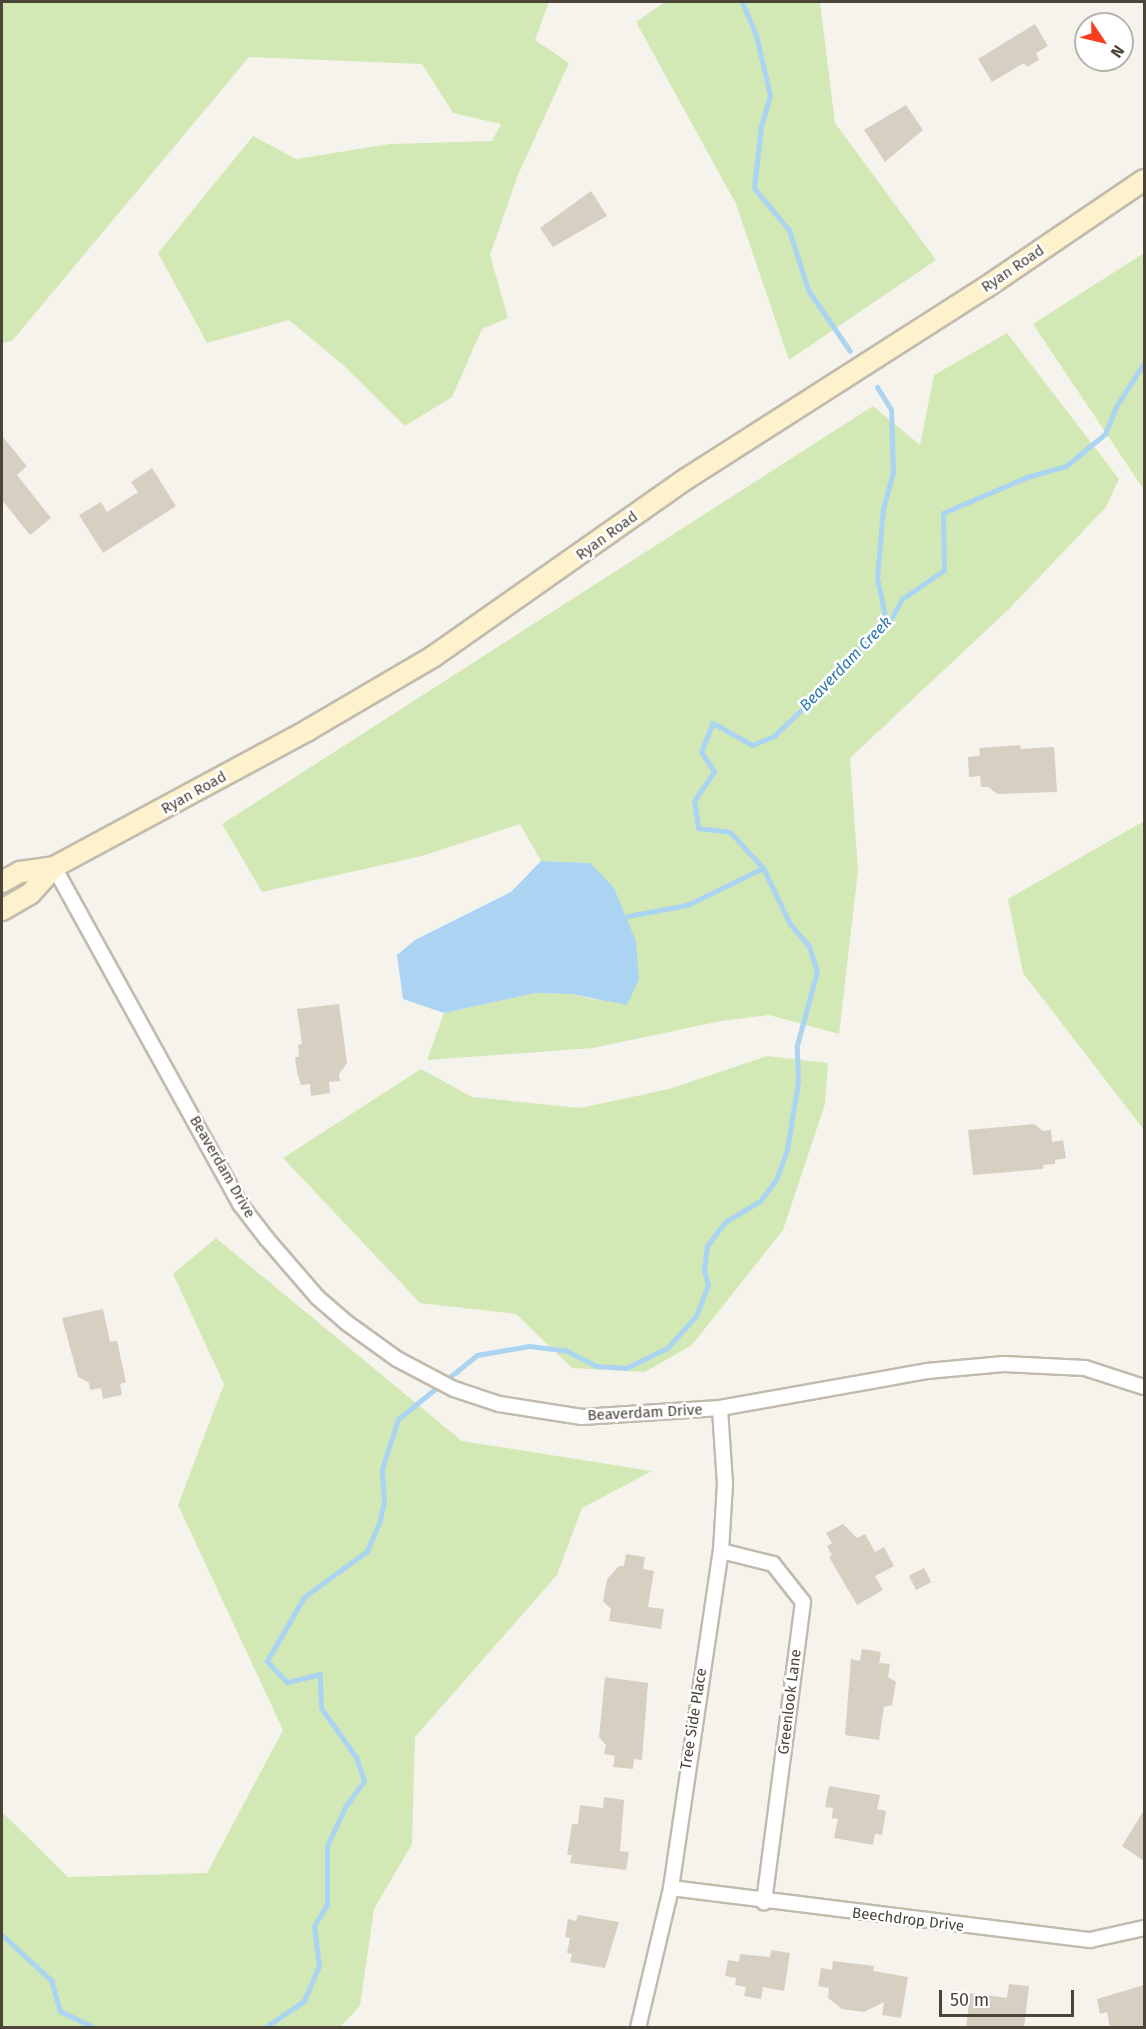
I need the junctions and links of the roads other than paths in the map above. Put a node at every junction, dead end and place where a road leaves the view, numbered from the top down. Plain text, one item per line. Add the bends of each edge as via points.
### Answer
1 (1144, 180) edge
2 (54, 867) junction
3 (2, 882) edge
4 (2, 909) edge
5 (1144, 1387) edge
6 (720, 1408) junction
7 (721, 1551) junction
8 (671, 1888) junction
9 (764, 1902) junction
10 (1144, 1928) edge
11 (638, 2028) edge

1 - 2 main road, Ryan Road via 985,288 686,479 434,656 298,736
2 - 3 main road, Ryan Road via 20,872
2 - 4 main road, Ryan Road via 30,894
2 - 6 street, Beaverdam Drive via 240,1203 317,1297 397,1359 454,1389 500,1404 582,1417
5 - 6 street, Beaverdam Drive via 1085,1368 1004,1364 927,1371
6 - 7 street, Tree Side Place via 725,1484
7 - 8 street, Tree Side Place
7 - 9 street, Greenlook Lane via 773,1564 803,1602
8 - 9 street, Beechdrop Drive
8 - 11 street, Tree Side Place
9 - 10 street, Beechdrop Drive via 1090,1940

